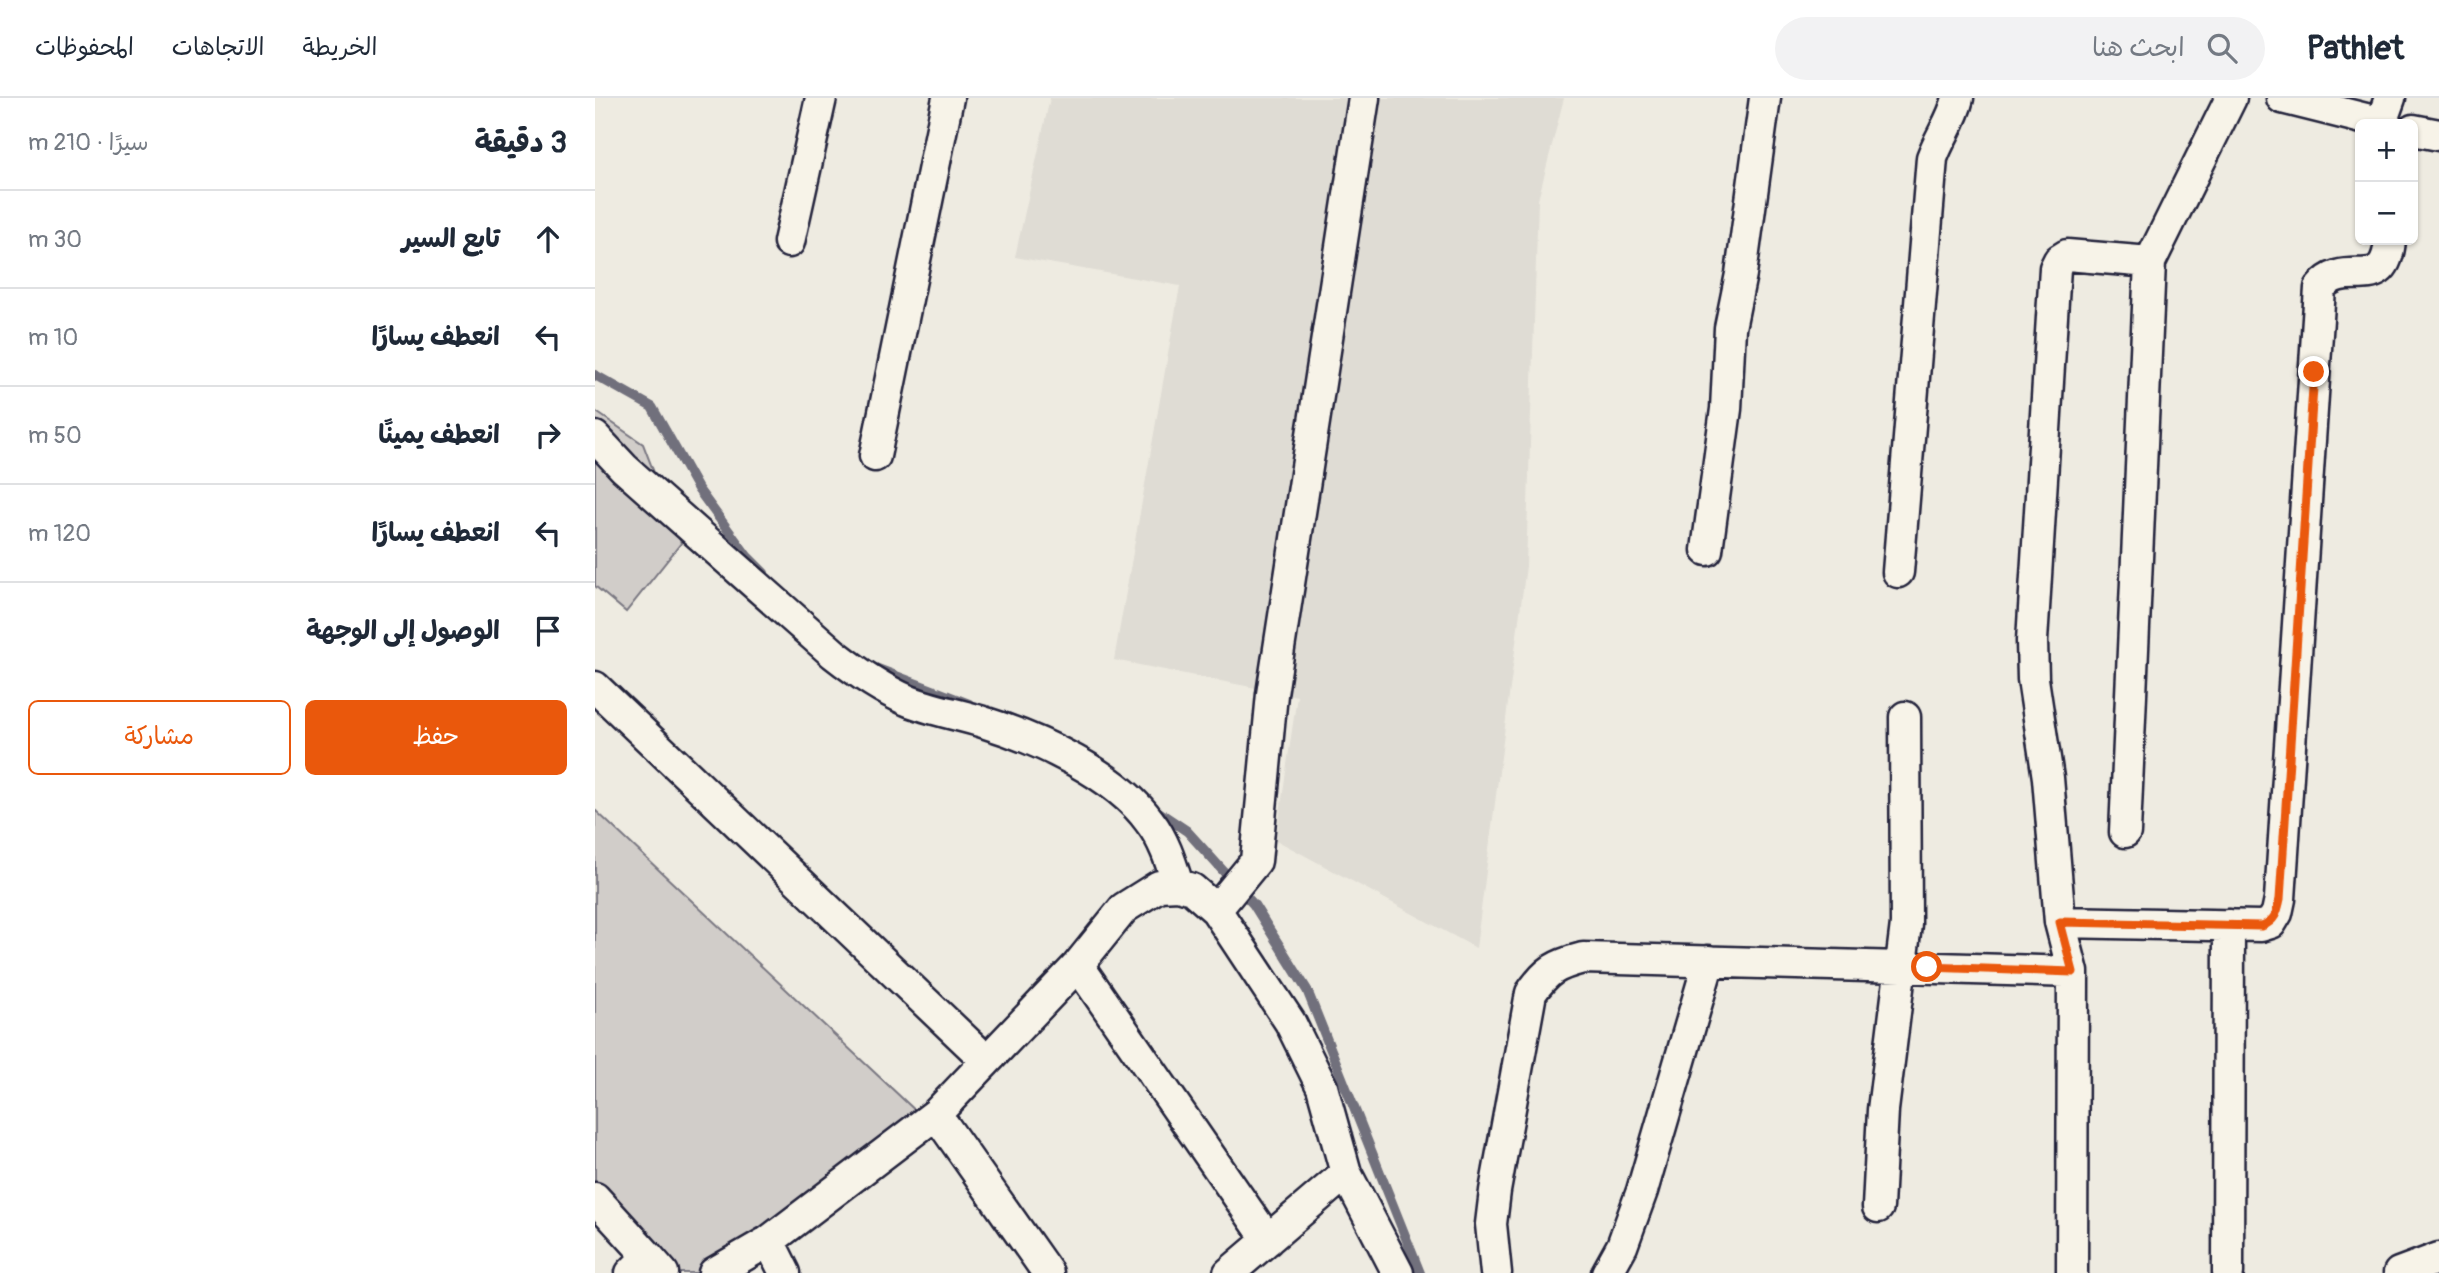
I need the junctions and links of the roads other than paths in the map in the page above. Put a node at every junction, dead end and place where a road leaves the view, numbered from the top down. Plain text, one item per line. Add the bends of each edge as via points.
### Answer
1 (821, 98) edge
2 (948, 98) edge
3 (1364, 98) edge
4 (1765, 98) edge
5 (1958, 98) edge
6 (2231, 98) edge
7 (2282, 98) edge
8 (2386, 115) edge
9 (2418, 131) edge
10 (2439, 135) edge
11 (789, 242) dead end
12 (2389, 245) edge
13 (2150, 262) junction
14 (595, 437) edge
15 (874, 456) dead end
16 (1707, 550) dead end
17 (1898, 572) dead end
18 (595, 687) edge
19 (1905, 717) dead end
20 (2125, 832) dead end
21 (1178, 885) junction
22 (1216, 910) junction
23 (2060, 922) junction
24 (2229, 925) junction
25 (1709, 961) junction
26 (1079, 965) junction
27 (1902, 967) junction
28 (2073, 972) junction
29 (986, 1060) junction
30 (936, 1114) junction
31 (1346, 1173) junction
32 (595, 1198) edge
33 (1878, 1207) dead end
34 (1268, 1240) junction
35 (769, 1241) junction
36 (2439, 1258) edge
37 (647, 1267) edge
38 (1384, 1267) edge
39 (714, 1273) edge
40 (785, 1273) edge
41 (1048, 1273) edge
42 (1229, 1273) edge
43 (1496, 1273) edge
44 (1607, 1273) edge
45 (2072, 1273) edge
46 (2228, 1273) edge
47 (2399, 1273) edge

1 - 11 street
2 - 15 street
3 - 22 street via 1272,694 1256,861
4 - 16 street via 1730,328
5 - 17 street via 1932,158
6 - 13 street
7 - 8 street
9 - 10 street
12 - 24 street via 2380,268 2370,275 2335,275 2320,288 2280,899 2271,923
13 - 20 street
13 - 23 street via 2067,255 2055,268 2032,641
14 - 21 street via 624,468 861,675 909,701 1020,734 1071,759 1125,794 1151,822
18 - 29 street
19 - 27 street via 1907,899
21 - 22 street via 1192,888
21 - 26 street via 1159,887 1124,908
22 - 31 street via 1290,1022 1322,1087
23 - 24 street
23 - 28 street
24 - 46 street
25 - 27 street
25 - 43 street via 1583,958 1559,964 1531,993 1495,1191 1491,1224
25 - 44 street via 1642,1191
26 - 29 street
26 - 34 street
27 - 28 street
27 - 33 street via 1883,1110
28 - 45 street
29 - 30 street
30 - 35 street
30 - 41 street
31 - 34 street
31 - 38 street
32 - 37 street
34 - 42 street
35 - 39 street
35 - 40 street
36 - 47 street

